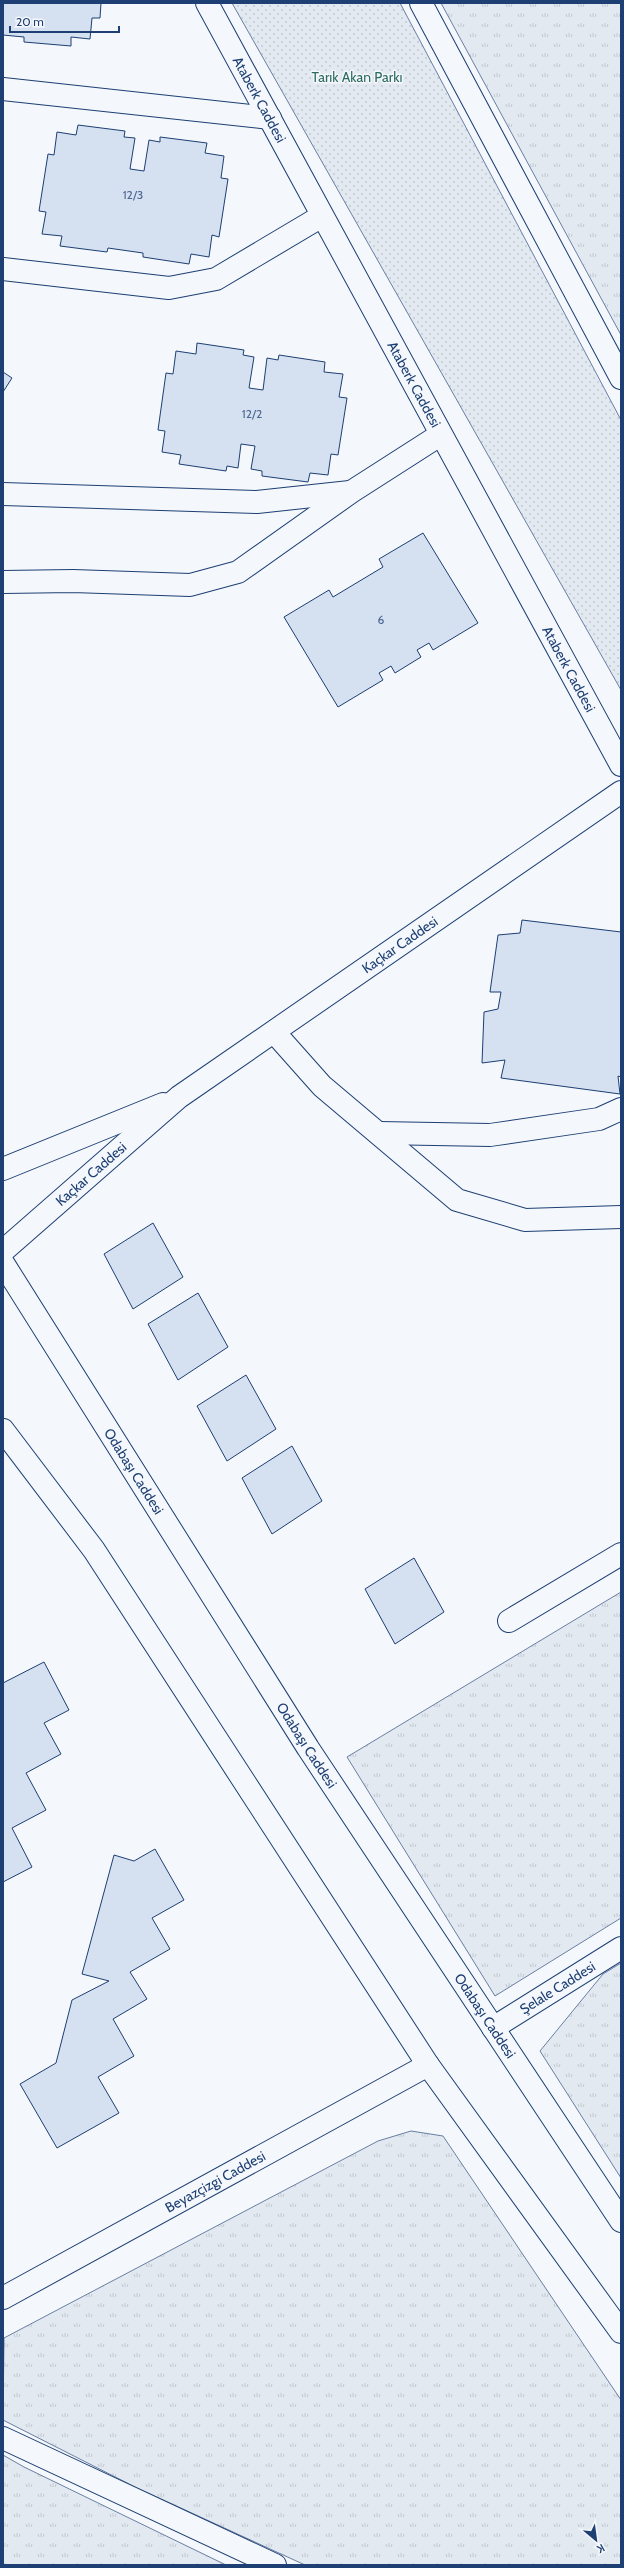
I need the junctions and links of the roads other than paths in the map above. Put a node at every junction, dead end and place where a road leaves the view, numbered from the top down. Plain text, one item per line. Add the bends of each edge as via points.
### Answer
1 (207, 3) edge
2 (421, 3) edge
3 (3, 89) edge
4 (270, 118) junction
5 (322, 216) junction
6 (3, 269) edge
7 (621, 378) edge
8 (440, 435) junction
9 (351, 492) junction
10 (3, 494) edge
11 (3, 582) edge
12 (621, 765) edge
13 (621, 792) edge
14 (274, 1032) junction
15 (179, 1097) junction
16 (621, 1109) edge
17 (379, 1133) junction
18 (3, 1169) edge
19 (621, 1217) edge
20 (3, 1251) edge
21 (3, 1263) edge
22 (3, 1430) edge
23 (621, 1554) edge
24 (509, 1620) dead end
25 (621, 1948) edge
26 (493, 2028) junction
27 (428, 2065) junction
28 (621, 2221) edge
29 (3, 2298) edge
30 (621, 2332) edge
31 (3, 2438) edge
32 (275, 2565) edge

1 - 4 street, Ataberk Caddesi
2 - 7 street
3 - 4 street
4 - 5 street, Ataberk Caddesi
5 - 6 street via 216,279 169,288
5 - 8 street, Ataberk Caddesi
8 - 9 street
8 - 12 street, Ataberk Caddesi
9 - 10 street via 256,502
9 - 11 street via 238,572 190,585 73,581
13 - 14 street, Kaçkar Caddesi
14 - 15 street, Kaçkar Caddesi
14 - 17 street via 322,1086
15 - 18 street, Kaçkar Caddesi
15 - 20 street, Kaçkar Caddesi
16 - 17 street via 599,1119 490,1135
17 - 19 street via 457,1200 525,1220
21 - 26 street, Odabaşı Caddesi via 308,1748
22 - 27 street via 94,1550
23 - 24 street
25 - 26 street, Şelale Caddesi
26 - 28 street, Odabaşı Caddesi
27 - 29 street, Beyazçizgi Caddesi
27 - 30 street
31 - 32 street

